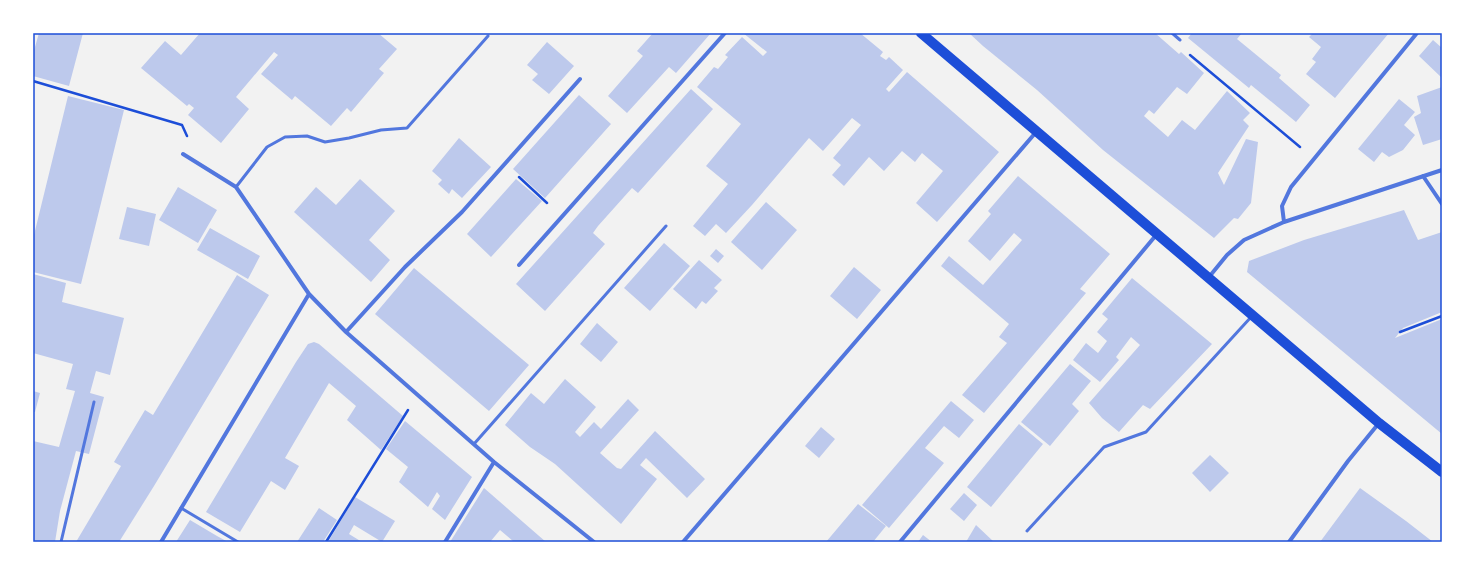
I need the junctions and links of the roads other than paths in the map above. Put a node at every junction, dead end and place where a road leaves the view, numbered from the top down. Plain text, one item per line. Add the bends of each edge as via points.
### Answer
1 (725, 33) edge
2 (921, 33) edge
3 (1172, 33) edge
4 (1417, 33) edge
5 (488, 36) dead end
6 (1180, 40) road end
7 (580, 78) dead end
8 (1037, 131) junction
9 (183, 154) road end
10 (1442, 170) edge
11 (1423, 176) junction
12 (236, 188) junction
13 (1442, 204) edge
14 (1284, 222) junction
15 (666, 226) dead end
16 (1157, 234) junction
17 (519, 265) dead end
18 (1209, 277) junction
19 (309, 294) junction
20 (1253, 314) junction
21 (346, 332) junction
22 (94, 402) dead end
23 (1379, 422) junction
24 (474, 444) junction
25 (494, 462) junction
26 (1442, 472) edge
27 (181, 508) junction
28 (1027, 531) dead end
29 (61, 542) edge
30 (161, 542) edge
31 (238, 542) edge
32 (445, 542) edge
33 (594, 542) edge
34 (683, 542) edge
35 (900, 542) edge
36 (1289, 542) edge

1 - 17 street
2 - 8 main road
3 - 6 lane
4 - 14 street via 1291,187 1282,206
5 - 12 lane via 407,128 381,130 325,142 307,136 285,137 267,146
7 - 21 street via 462,212 405,267
8 - 16 main road
8 - 34 street
9 - 12 street
10 - 11 street
11 - 13 street
11 - 14 street
12 - 19 street
14 - 18 street via 1244,240 1227,255
15 - 24 lane
16 - 18 main road
16 - 35 street
18 - 20 main road
19 - 21 street
19 - 27 street
20 - 23 main road
20 - 28 lane via 1146,432 1104,447
21 - 24 street
22 - 29 lane
23 - 26 main road
23 - 36 street
24 - 25 street
25 - 32 street
25 - 33 street
27 - 30 street
27 - 31 lane

